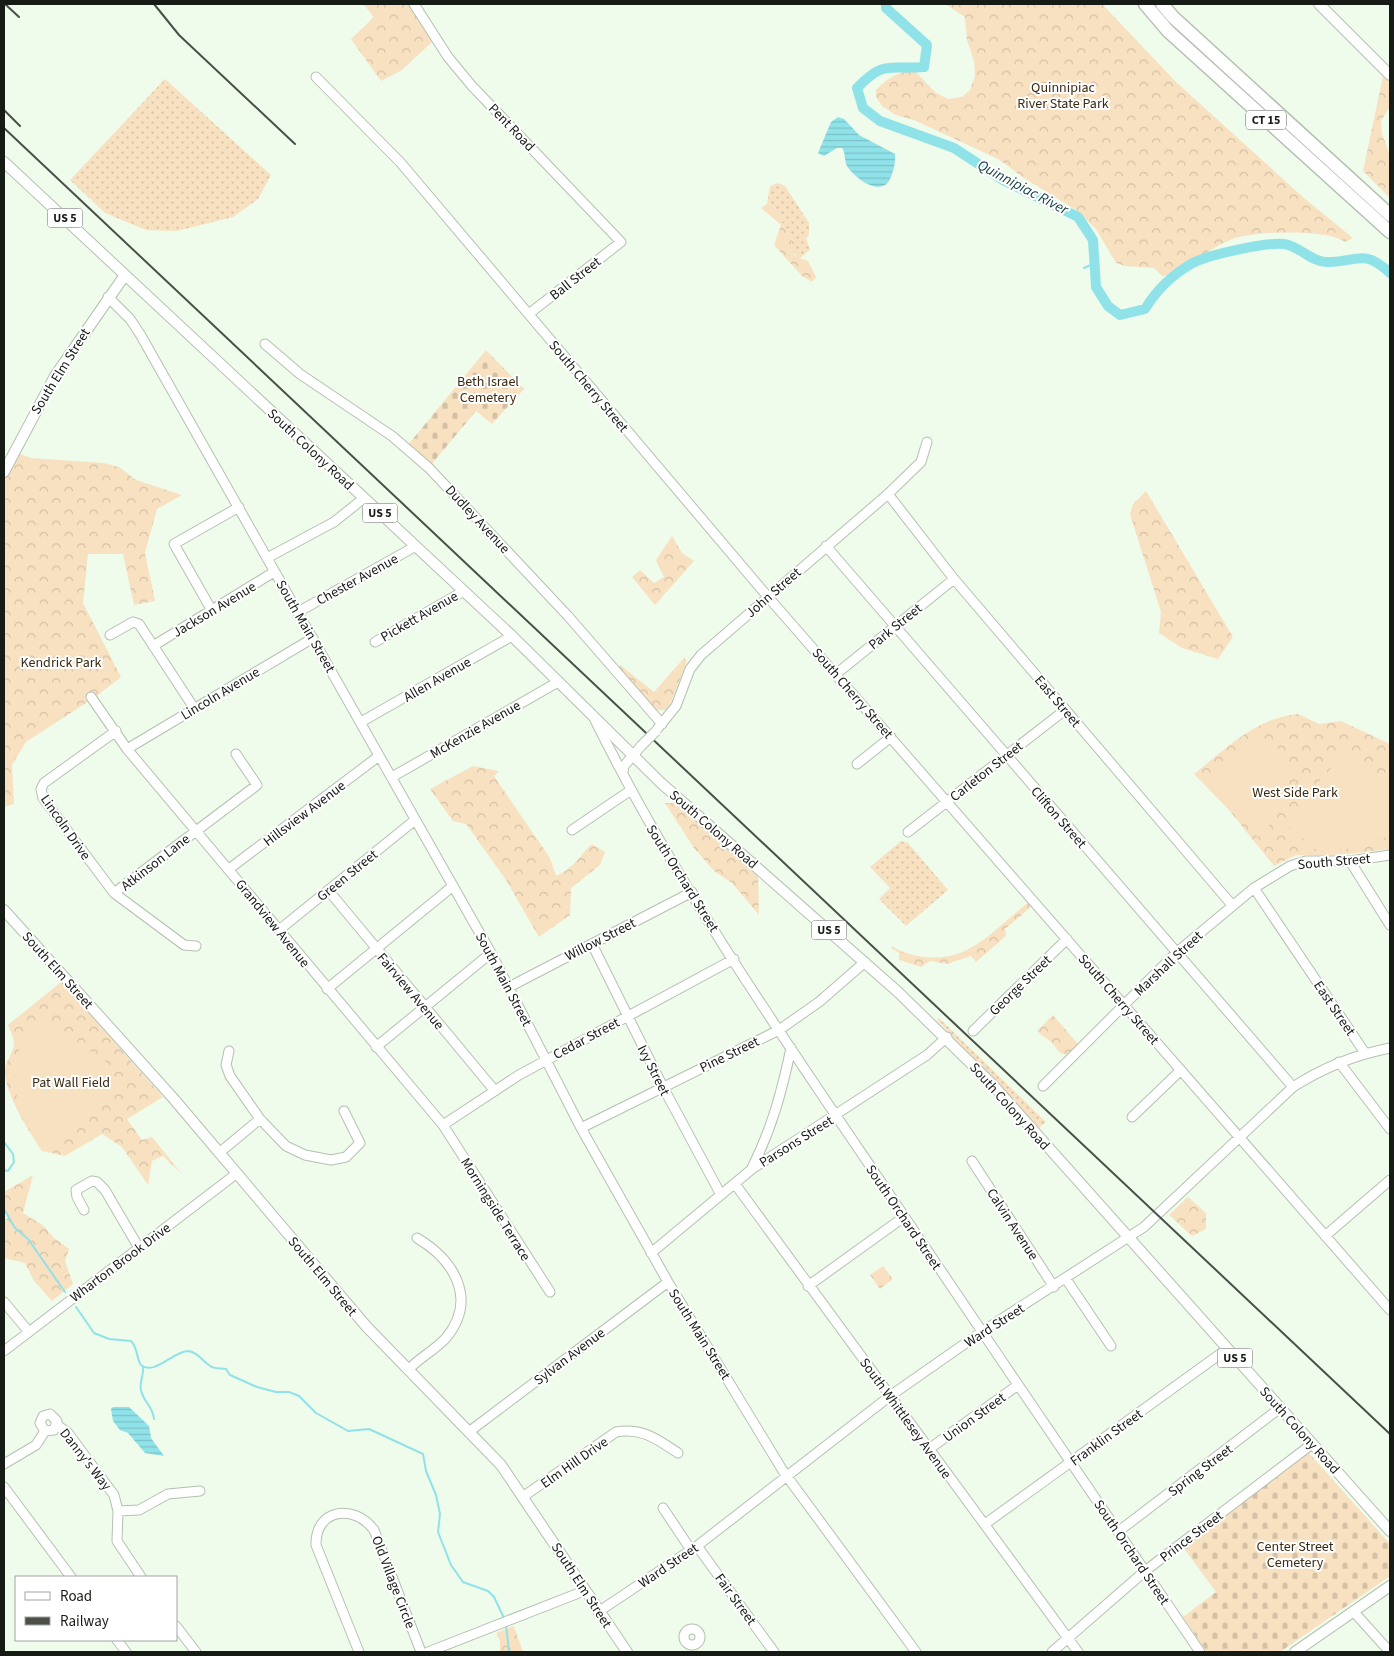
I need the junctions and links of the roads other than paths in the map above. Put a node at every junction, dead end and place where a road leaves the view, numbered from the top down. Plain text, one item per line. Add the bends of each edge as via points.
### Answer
1 (414, 4) edge
2 (1145, 4) edge
3 (1162, 4) edge
4 (1320, 4) edge
5 (1390, 74) edge
6 (316, 77) dead end
7 (4, 162) edge
8 (1390, 215) edge
9 (1390, 232) edge
10 (621, 242) joint
11 (125, 275) junction
12 (108, 297) junction
13 (530, 314) junction
14 (265, 344) dead end
15 (927, 442) dead end
16 (4, 472) edge
17 (888, 494) junction
18 (364, 498) junction
19 (239, 507) junction
20 (416, 546) junction
21 (826, 546) junction
22 (267, 558) junction
23 (274, 572) junction
24 (954, 579) junction
25 (464, 591) junction
26 (768, 597) junction
27 (211, 609) junction
28 (298, 612) junction
29 (895, 626) junction
30 (110, 635) dead end
31 (512, 636) junction
32 (313, 638) junction
33 (375, 642) dead end
34 (153, 646) junction
35 (836, 674) junction
36 (558, 682) junction
37 (91, 697) dead end
38 (194, 708) junction
39 (1065, 710) junction
40 (595, 719) junction
41 (361, 722) junction
42 (659, 728) junction
43 (116, 730) junction
44 (891, 737) junction
45 (128, 749) junction
46 (236, 754) dead end
47 (379, 756) junction
48 (633, 756) junction
49 (1006, 756) junction
50 (857, 764) dead end
51 (623, 772) junction
52 (392, 777) junction
53 (631, 790) junction
54 (947, 802) junction
55 (416, 820) junction
56 (196, 830) junction
57 (572, 830) dead end
58 (908, 832) dead end
59 (1390, 855) edge
60 (1350, 861) junction
61 (229, 869) junction
62 (453, 886) junction
63 (1254, 888) junction
64 (328, 890) junction
65 (692, 892) junction
66 (114, 893) junction
67 (1232, 905) junction
68 (4, 910) edge
69 (1390, 924) edge
70 (279, 930) junction
71 (1067, 939) junction
72 (592, 944) junction
73 (196, 946) dead end
74 (376, 949) junction
75 (491, 953) junction
76 (1176, 953) junction
77 (734, 959) junction
78 (865, 962) junction
79 (509, 987) junction
80 (327, 989) junction
81 (1124, 1006) junction
82 (425, 1007) junction
83 (627, 1016) junction
84 (779, 1030) junction
85 (973, 1031) dead end
86 (947, 1037) junction
87 (376, 1047) junction
88 (791, 1048) junction
89 (1390, 1048) edge
90 (229, 1051) dead end
91 (1365, 1053) junction
92 (546, 1060) junction
93 (1338, 1062) junction
94 (1181, 1070) junction
95 (1043, 1086) dead end
96 (662, 1087) junction
97 (1293, 1087) junction
98 (495, 1091) junction
99 (344, 1112) dead end
100 (836, 1116) junction
101 (1132, 1117) dead end
102 (260, 1119) junction
103 (443, 1126) junction
104 (581, 1128) junction
105 (1390, 1129) edge
106 (1238, 1138) junction
107 (219, 1153) junction
108 (972, 1161) dead end
109 (752, 1169) junction
110 (236, 1174) junction
111 (1390, 1180) edge
112 (735, 1184) junction
113 (721, 1195) junction
114 (84, 1210) dead end
115 (904, 1216) junction
116 (1325, 1236) junction
117 (417, 1238) dead end
118 (1128, 1238) junction
119 (139, 1248) junction
120 (651, 1253) junction
121 (1066, 1279) junction
122 (668, 1282) junction
123 (808, 1286) junction
124 (1054, 1287) junction
125 (550, 1292) dead end
126 (4, 1302) edge
127 (1390, 1308) edge
128 (983, 1331) junction
129 (29, 1332) junction
130 (1111, 1346) dead end
131 (1227, 1349) junction
132 (4, 1352) edge
133 (408, 1370) junction
134 (1018, 1385) junction
135 (890, 1396) junction
136 (1280, 1408) junction
137 (57, 1424) junction
138 (45, 1431) junction
139 (470, 1431) junction
140 (1312, 1444) junction
141 (929, 1449) junction
142 (678, 1453) dead end
143 (1071, 1463) junction
144 (4, 1464) edge
145 (787, 1476) junction
146 (4, 1487) edge
147 (200, 1491) dead end
148 (524, 1496) junction
149 (663, 1508) dead end
150 (118, 1511) junction
151 (985, 1524) junction
152 (1119, 1531) junction
153 (1390, 1531) edge
154 (694, 1548) junction
155 (1144, 1571) junction
156 (70, 1576) edge
157 (140, 1576) edge
158 (1390, 1586) edge
159 (584, 1591) junction
160 (598, 1612) junction
161 (1353, 1612) junction
162 (178, 1629) edge
163 (1069, 1640) junction
164 (118, 1641) edge
165 (126, 1652) edge
166 (196, 1652) edge
167 (359, 1652) edge
168 (421, 1652) edge
169 (428, 1652) edge
170 (627, 1652) edge
171 (774, 1652) edge
172 (916, 1652) edge
173 (1052, 1652) edge
174 (1078, 1652) edge
175 (1200, 1652) edge
176 (1295, 1652) edge
177 (1390, 1652) edge

1 - 10 street, Pent Road via 448,57 472,86
2 - 9 highway, CT 15 via 1168,31
3 - 8 highway, CT 15
4 - 5 main road
6 - 13 street, South Cherry Street via 398,160
7 - 11 main road, South Colony Road / US 5
10 - 13 street, Ball Street
11 - 12 main road, South Elm Street
11 - 18 main road, South Colony Road / US 5
12 - 16 main road, South Elm Street via 55,376
12 - 19 street, South Main Street via 140,334
13 - 26 street, South Cherry Street
14 - 42 street, Dudley Avenue via 300,374 392,436 429,468 568,616
15 - 17 street, John Street via 921,462
17 - 21 street, John Street
17 - 24 street, East Street
18 - 20 main road, South Colony Road / US 5
18 - 22 street via 334,522
19 - 22 street, South Main Street
19 - 27 street via 174,544
20 - 25 main road, South Colony Road / US 5
20 - 28 street, Chester Avenue
21 - 26 street, John Street
21 - 29 street, Clifton Street
22 - 23 street, South Main Street
23 - 27 street, Jackson Avenue
23 - 28 street, South Main Street
24 - 29 street, Park Street
24 - 39 street, East Street
25 - 31 main road, South Colony Road / US 5
25 - 33 street, Pickett Avenue
26 - 35 street, South Cherry Street
26 - 42 street, John Street via 696,661 676,706
27 - 34 street, Jackson Avenue
28 - 32 street, South Main Street
29 - 35 street, Park Street
29 - 49 street, Clifton Street
30 - 34 street via 136,622
31 - 36 main road, South Colony Road / US 5
31 - 41 street, Allen Avenue
32 - 38 street, Lincoln Avenue
32 - 41 street, South Main Street
34 - 38 street
35 - 44 street, South Cherry Street
36 - 40 main road, South Colony Road / US 5
36 - 52 street, McKenzie Avenue
37 - 43 street, Grandview Avenue
38 - 45 street, Lincoln Avenue
39 - 49 street, Carleton Street
39 - 67 street, East Street
40 - 48 main road, South Colony Road / US 5
40 - 51 street, South Orchard Street
41 - 47 street, South Main Street
42 - 48 street, John Street, bridge
43 - 45 street, Grandview Avenue
43 - 66 street, Lincoln Drive via 44,784 41,790 49,807
44 - 50 street
44 - 54 street, South Cherry Street
45 - 56 street, Grandview Avenue
46 - 56 street, Atkinson Lane via 257,785
47 - 52 street, South Main Street
47 - 61 street, Hillsview Avenue
48 - 51 street
48 - 78 main road, South Colony Road / US 5
49 - 54 street, Carleton Street
49 - 76 street, Clifton Street
51 - 53 street, South Orchard Street
52 - 55 street, South Main Street
53 - 57 street
53 - 65 street, South Orchard Street
54 - 58 street, Carleton Street
54 - 71 street, South Cherry Street
55 - 62 street, South Main Street
55 - 64 street, Green Street
56 - 61 street, Grandview Avenue
56 - 66 street, Atkinson Lane
59 - 60 street, South Street
60 - 63 street, South Street via 1306,861 1290,866
60 - 69 street
61 - 70 street, Grandview Avenue
62 - 74 street
62 - 75 street, South Main Street
63 - 67 street, Marshall Street
63 - 91 street, East Street
64 - 70 street, Green Street
64 - 74 street, Fairview Avenue
65 - 72 street, Willow Street
65 - 77 street, South Orchard Street
66 - 73 street via 184,945
67 - 76 street, Marshall Street
68 - 107 main road, South Elm Street
70 - 80 street, Grandview Avenue
71 - 81 street, South Cherry Street
71 - 85 street, George Street
72 - 79 street, Willow Street
72 - 83 street, Ivy Street
74 - 80 street
74 - 82 street, Fairview Avenue
75 - 79 street, South Main Street
75 - 82 street
76 - 81 street, Marshall Street
76 - 97 street, Clifton Street
77 - 83 street, Cedar Street
77 - 84 street, South Orchard Street
78 - 84 street, Pine Street via 819,1002
78 - 86 main road, South Colony Road / US 5
79 - 92 street, South Main Street
80 - 87 street, Grandview Avenue
81 - 94 street, South Cherry Street
81 - 95 street, Marshall Street
82 - 87 street
82 - 98 street, Fairview Avenue
83 - 92 street, Cedar Street
83 - 96 street, Ivy Street
84 - 88 street, South Orchard Street
84 - 96 street, Pine Street
86 - 100 street, Parsons Street via 927,1055
86 - 118 main road, South Colony Road / US 5
87 - 103 street, Grandview Avenue
88 - 100 street, South Orchard Street
88 - 109 street via 769,1134
89 - 91 street, Ward Street
90 - 102 street via 226,1065 230,1076
91 - 93 street, Ward Street
92 - 98 street, Cedar Street
92 - 104 street, South Main Street
93 - 97 street, Ward Street
93 - 105 street
94 - 101 street
94 - 106 street, South Cherry Street
96 - 104 street, Pine Street
96 - 113 street, Ivy Street
97 - 106 street, Ward Street
98 - 103 street, Cedar Street
99 - 102 street via 360,1143 340,1160 305,1155 286,1146
100 - 109 street, Parsons Street
100 - 115 street, South Orchard Street
102 - 107 street
103 - 125 street, Morningside Terrace
104 - 120 street, South Main Street
106 - 116 street, South Cherry Street
106 - 118 street, Ward Street via 1151,1222
107 - 110 main road, South Elm Street
108 - 124 street, Calvin Avenue
109 - 112 street, Parsons Street
110 - 119 street, Wharton Brook Drive
110 - 133 main road, South Elm Street via 366,1326
111 - 116 street
112 - 113 street, Parsons Street
112 - 123 street, South Whittlesey Avenue
113 - 120 street, Parsons Street
114 - 119 street via 76,1190 92,1181 97,1182
115 - 123 street
115 - 128 street, South Orchard Street
116 - 127 street, South Cherry Street
117 - 133 street via 432,1247 455,1273 462,1291 459,1317 445,1338
118 - 121 street, Ward Street
118 - 131 main road, South Colony Road / US 5
119 - 129 street, Wharton Brook Drive
120 - 122 street, South Main Street
121 - 124 street, Ward Street
121 - 130 street
122 - 139 street, Sylvan Avenue
122 - 145 street, South Main Street
123 - 135 street, South Whittlesey Avenue
124 - 128 street, Ward Street
126 - 129 street
128 - 134 street, South Orchard Street
128 - 135 street, Ward Street
129 - 132 street, Wharton Brook Drive
131 - 136 main road, South Colony Road / US 5
131 - 143 street, Franklin Street
133 - 139 main road, South Elm Street
134 - 141 street, Union Street
134 - 143 street, South Orchard Street
135 - 141 street, South Whittlesey Avenue
135 - 145 street, Ward Street
136 - 140 main road, South Colony Road / US 5
136 - 152 street, Spring Street
137 - 138 street, Danny's Way via 54,1430
137 - 138 street, Danny's Way via 53,1416 43,1416 40,1423
137 - 150 street, Danny's Way via 68,1433 114,1495
138 - 144 street, Danny's Way via 36,1445
139 - 148 main road, South Elm Street
140 - 153 main road, South Colony Road / US 5
140 - 155 street, Prince Street
141 - 151 street, South Whittlesey Avenue
142 - 148 street, Elm Hill Drive via 642,1431 616,1432
143 - 151 street, Franklin Street
143 - 152 street, South Orchard Street
145 - 154 street, Ward Street
145 - 172 street, South Main Street
146 - 156 street
147 - 150 street via 168,1494 139,1510
148 - 159 main road, South Elm Street
149 - 154 street, Fair Street
150 - 157 street, Danny's Way via 117,1541
151 - 163 street, South Whittlesey Avenue
152 - 155 street, South Orchard Street
154 - 160 street, Ward Street
154 - 171 street, Fair Street
155 - 163 street, Prince Street
155 - 175 street, South Orchard Street
158 - 161 main road
159 - 160 main road, South Elm Street
159 - 169 street
160 - 170 main road, South Elm Street
161 - 176 main road
161 - 177 street
162 - 166 street
163 - 173 street, Prince Street
163 - 174 street, South Whittlesey Avenue
164 - 165 street
167 - 168 street, Old Village Circle via 316,1545 317,1534 323,1524 332,1515 344,1512 360,1516 374,1530

